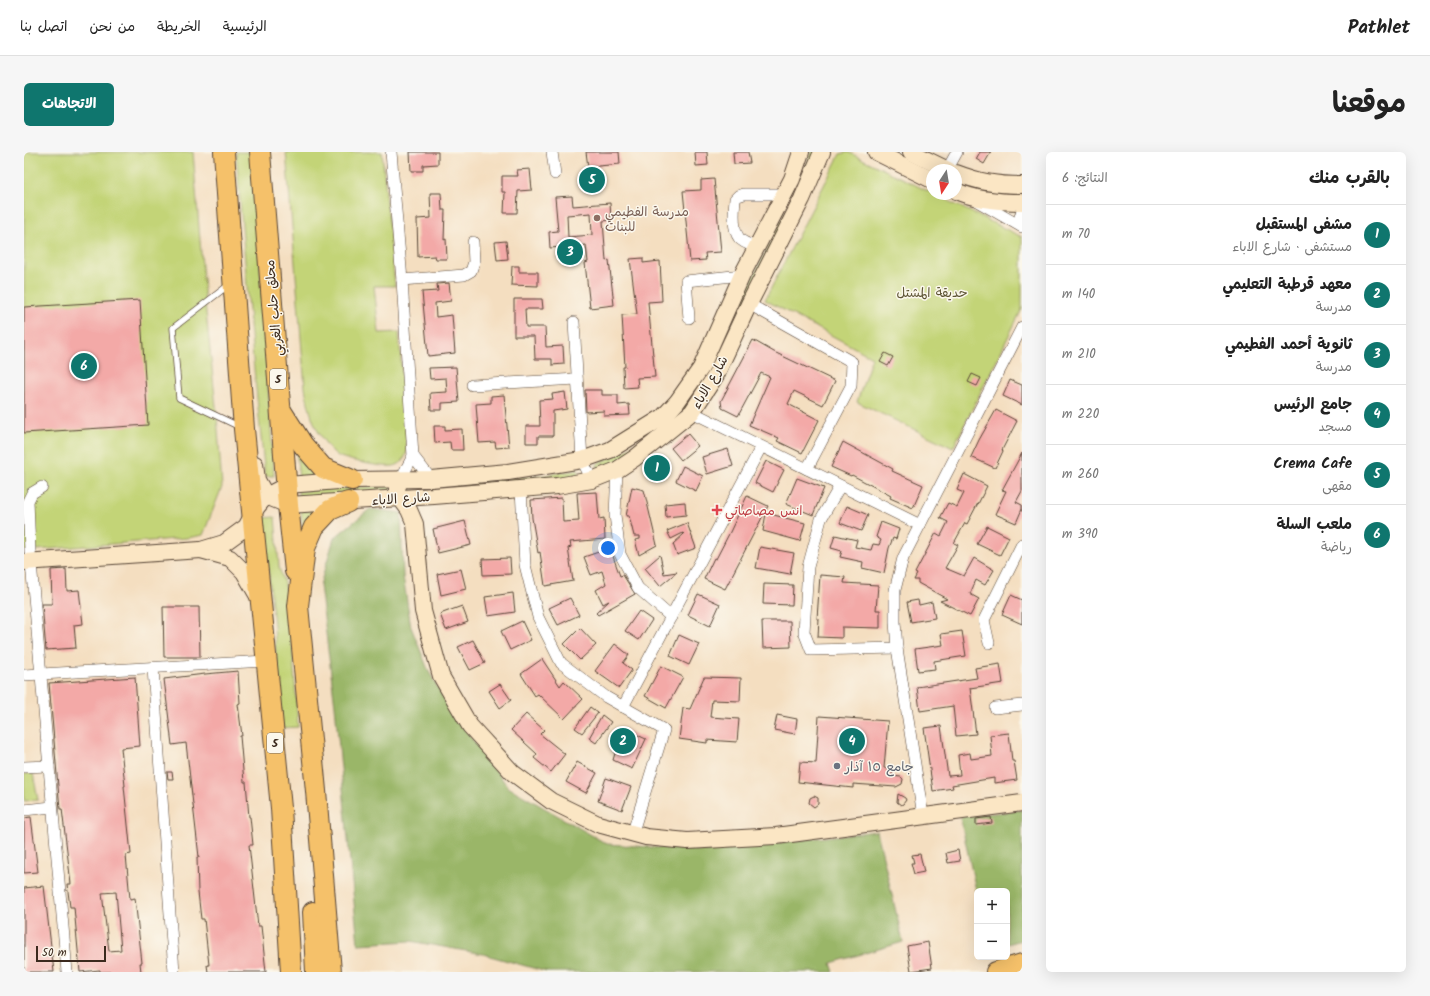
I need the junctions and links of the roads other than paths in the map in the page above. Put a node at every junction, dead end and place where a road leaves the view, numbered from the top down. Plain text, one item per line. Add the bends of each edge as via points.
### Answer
1 (224, 152) edge
2 (260, 152) edge
3 (391, 152) edge
4 (552, 152) edge
5 (801, 152) edge
6 (822, 152) edge
7 (876, 152) edge
8 (911, 152) edge
9 (957, 152) edge
10 (936, 164) edge
11 (951, 164) edge
12 (555, 174) dead end
13 (962, 175) edge
14 (926, 177) edge
15 (1022, 185) edge
16 (962, 193) edge
17 (784, 194) junction
18 (1022, 202) edge
19 (1022, 210) edge
20 (1020, 226) edge
21 (473, 242) dead end
22 (756, 247) junction
23 (742, 275) junction
24 (402, 280) junction
25 (233, 281) junction
26 (749, 304) junction
27 (689, 318) dead end
28 (574, 322) dead end
29 (1022, 327) edge
30 (577, 379) junction
31 (472, 385) dead end
32 (281, 410) junction
33 (692, 412) junction
34 (244, 429) junction
35 (761, 447) junction
36 (246, 448) junction
37 (413, 456) junction
38 (582, 460) junction
39 (807, 469) junction
40 (617, 470) junction
41 (431, 479) junction
42 (352, 480) junction
43 (400, 480) junction
44 (592, 480) junction
45 (840, 486) junction
46 (42, 487) dead end
47 (521, 489) junction
48 (287, 495) junction
49 (266, 496) junction
50 (434, 496) junction
51 (399, 498) junction
52 (348, 502) junction
53 (252, 515) junction
54 (414, 524) junction
55 (920, 525) junction
56 (1022, 544) edge
57 (201, 550) junction
58 (27, 562) edge
59 (260, 599) junction
60 (298, 606) junction
61 (671, 617) junction
62 (989, 643) dead end
63 (897, 648) junction
64 (267, 661) junction
65 (153, 668) junction
66 (40, 674) junction
67 (24, 675) edge
68 (1022, 705) edge
69 (623, 707) junction
70 (995, 708) dead end
71 (49, 766) junction
72 (24, 767) edge
73 (316, 791) junction
74 (1022, 803) edge
75 (52, 807) junction
76 (281, 808) junction
77 (24, 810) edge
78 (923, 816) junction
79 (632, 835) junction
80 (1022, 964) edge
81 (67, 972) edge
82 (174, 972) edge
83 (291, 972) edge
84 (303, 972) edge
85 (316, 972) edge
86 (331, 972) edge
87 (996, 972) edge

1 - 25 highway, 5
2 - 32 highway, محلق حلب الغربي / 5
3 - 24 street
4 - 12 street
5 - 17 main road, شارع الاباء
6 - 26 main road, شارع الاباء via 802,199
7 - 14 main road
8 - 10 main road
9 - 11 street
13 - 15 main road via 982,182
16 - 18 main road
16 - 20 street
17 - 22 main road, شارع الاباء
17 - 22 street via 744,194 735,200 735,223 739,238
19 - 20 street
21 - 24 street via 474,262 471,271 464,275
22 - 23 main road, شارع الاباء
23 - 27 street via 686,281
23 - 38 main road, شارع الاباء via 701,368 677,402 663,417 610,450
24 - 37 street
25 - 34 highway, 5
25 - 34 lane via 173,328 179,398
26 - 33 main road, شارع الاباء via 716,375
26 - 39 street via 852,362 851,386
28 - 30 street
29 - 55 street
30 - 31 street
30 - 38 street
32 - 42 highway via 303,445 323,468
32 - 48 highway, محلق حلب الغربي / 5
33 - 35 street
33 - 40 main road, شارع الاباء
34 - 36 highway, 5
35 - 39 street
35 - 61 street
36 - 49 main road via 253,453 257,480
36 - 53 highway, 5
37 - 41 street
37 - 43 street
38 - 41 main road, شارع الاباء via 508,472
38 - 44 street
39 - 45 street
40 - 44 main road, شارع الاباء
40 - 61 street via 615,515 620,554 638,588
41 - 43 main road, شارع الاباء
41 - 50 main road via 435,487
42 - 43 main road, شارع الاباء
42 - 48 main road, شارع الاباء
43 - 51 main road via 397,489
44 - 47 main road, شارع الاباء
45 - 55 street
45 - 63 street via 821,519 808,567 804,632 811,650
46 - 58 street via 32,493 28,501
47 - 50 main road, شارع الاباء
47 - 69 street via 525,565 538,617 561,663
48 - 49 main road
48 - 52 main road, شارع الاباء
48 - 60 highway, محلق حلب الغربي / 5
49 - 53 main road
50 - 51 main road, شارع الاباء
50 - 54 main road
51 - 52 main road, شارع الاباء
51 - 54 main road via 409,510
52 - 60 highway via 330,510 314,528 305,548
53 - 57 main road via 246,527 224,543
53 - 59 highway, 5
54 - 79 main road via 422,611 441,676 470,726 512,773 551,801 598,824
55 - 63 street via 903,558 896,590 894,622
56 - 62 street via 984,620
57 - 58 main road
57 - 59 main road via 230,558 244,572
58 - 66 street
59 - 64 highway, 5
60 - 73 highway, 5
61 - 69 street
63 - 78 street
64 - 65 street
64 - 76 highway, 5
65 - 66 street
65 - 82 street
66 - 67 street
66 - 71 street
68 - 70 street
69 - 79 street via 664,730
71 - 72 street
71 - 75 street
73 - 85 highway, 5 via 312,898
73 - 86 highway, 5
74 - 78 main road
75 - 77 street
75 - 81 street
76 - 83 highway, 5
76 - 84 highway, 5 via 297,896
78 - 79 main road via 776,836 700,841
80 - 87 highway

